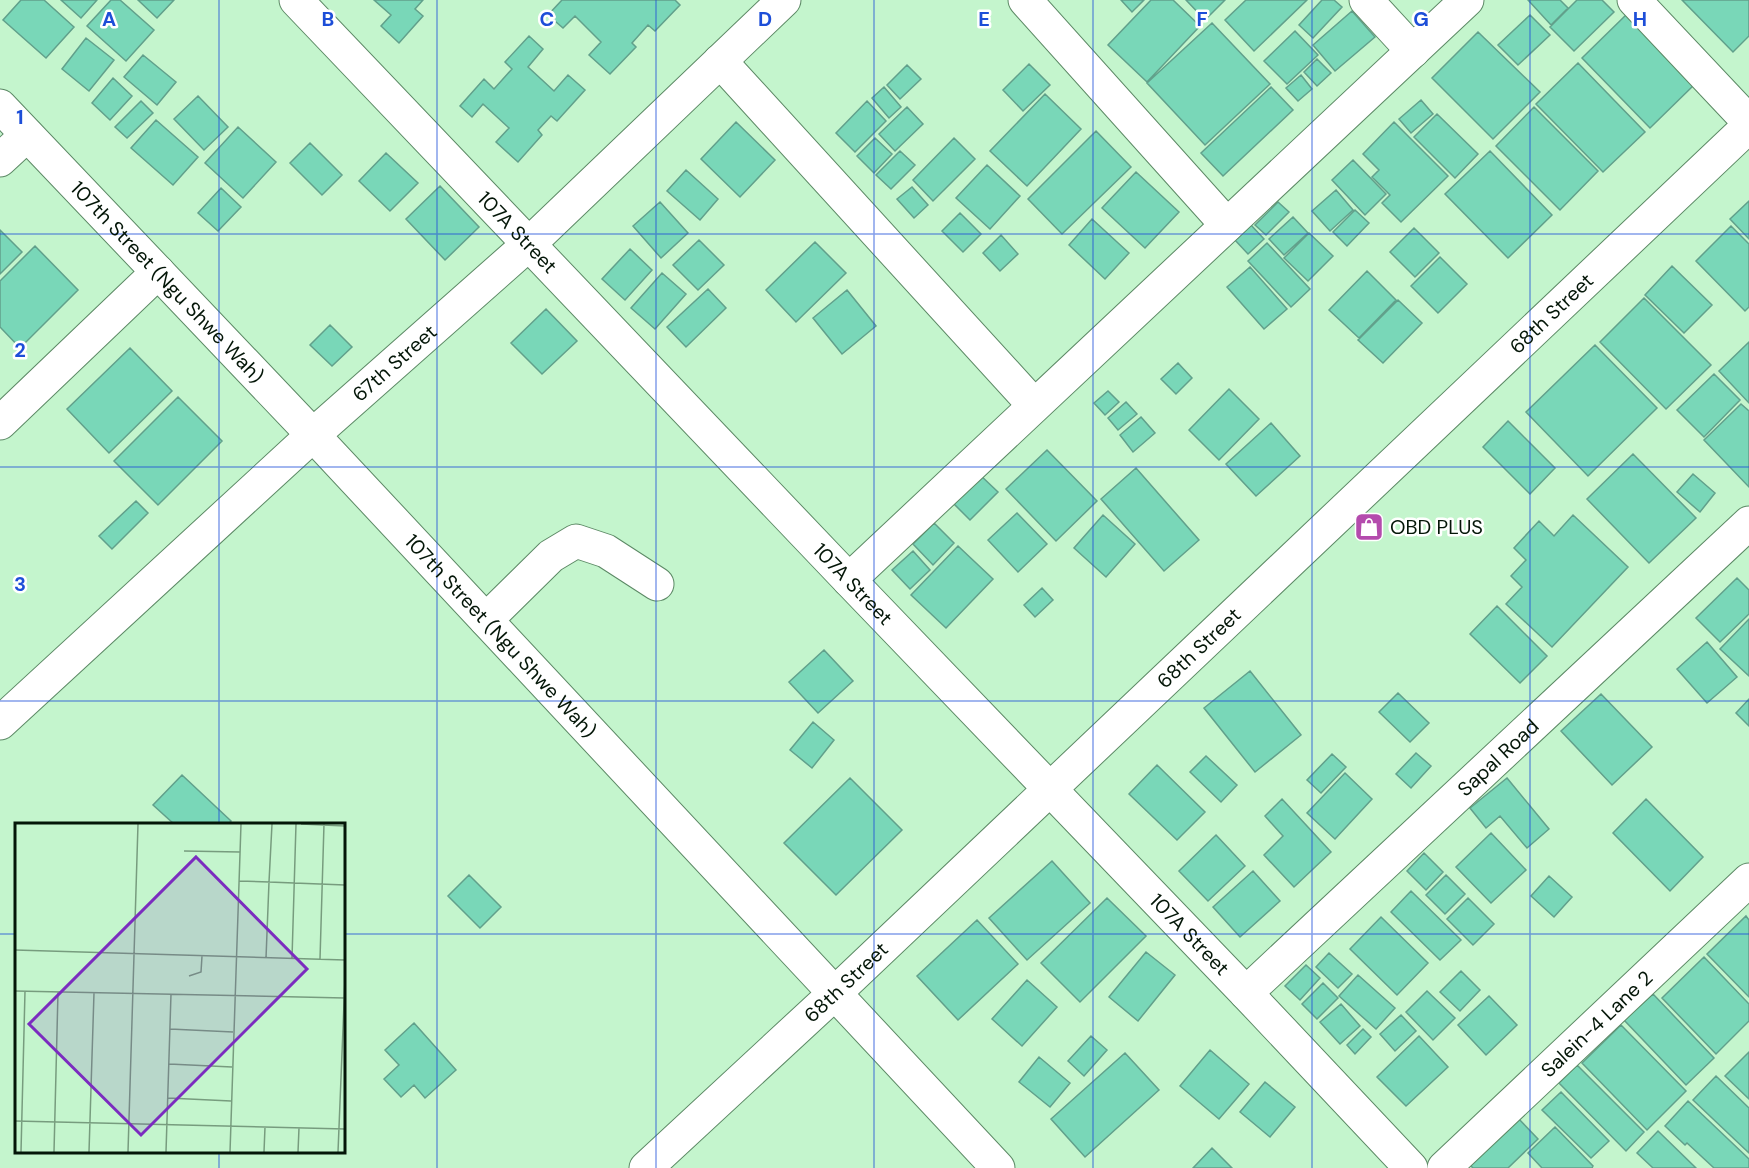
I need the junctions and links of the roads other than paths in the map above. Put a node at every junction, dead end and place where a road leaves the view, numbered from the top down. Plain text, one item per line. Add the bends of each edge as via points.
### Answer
1 (296, 0) edge
2 (784, 0) edge
3 (1025, 0) edge
4 (1366, 0) edge
5 (1467, 0) edge
6 (1634, 0) edge
7 (1413, 51) junction
8 (720, 61) junction
9 (0, 106) edge
10 (1749, 124) edge
11 (27, 135) junction
12 (0, 160) edge
13 (1227, 225) junction
14 (530, 243) junction
15 (158, 272) junction
16 (1034, 405) junction
17 (0, 423) edge
18 (313, 435) junction
19 (1749, 524) edge
20 (849, 580) junction
21 (657, 584) dead end
22 (486, 620) junction
23 (0, 723) edge
24 (1051, 789) junction
25 (1749, 880) edge
26 (835, 993) junction
27 (1246, 993) junction
28 (646, 1168) edge
29 (998, 1168) edge
30 (1411, 1168) edge
31 (1444, 1168) edge

1 - 14 street, 107A Street
2 - 8 street, 67th Street
3 - 13 street
4 - 7 street
5 - 7 street
6 - 10 street
7 - 13 street
8 - 14 street, 67th Street
8 - 16 street
9 - 11 street, 107th Street (Ngu Shwe Wah)
10 - 24 street, 68th Street
11 - 12 street
11 - 15 street, 107th Street (Ngu Shwe Wah)
13 - 16 street
14 - 18 street, 67th Street
14 - 20 street, 107A Street
15 - 17 street
15 - 18 street, 107th Street (Ngu Shwe Wah)
16 - 20 street
18 - 22 street, 107th Street (Ngu Shwe Wah)
18 - 23 street, 67th Street
19 - 27 street, Sapal Road
20 - 24 street, 107A Street
21 - 22 street via 606,551 576,541 551,556
22 - 26 street, 107th Street (Ngu Shwe Wah)
24 - 26 street, 68th Street
24 - 27 street, 107A Street
25 - 31 street, Salein-4 Lane 2
26 - 28 street, 68th Street
26 - 29 street, 107th Street (Ngu Shwe Wah)
27 - 30 street, 107A Street

